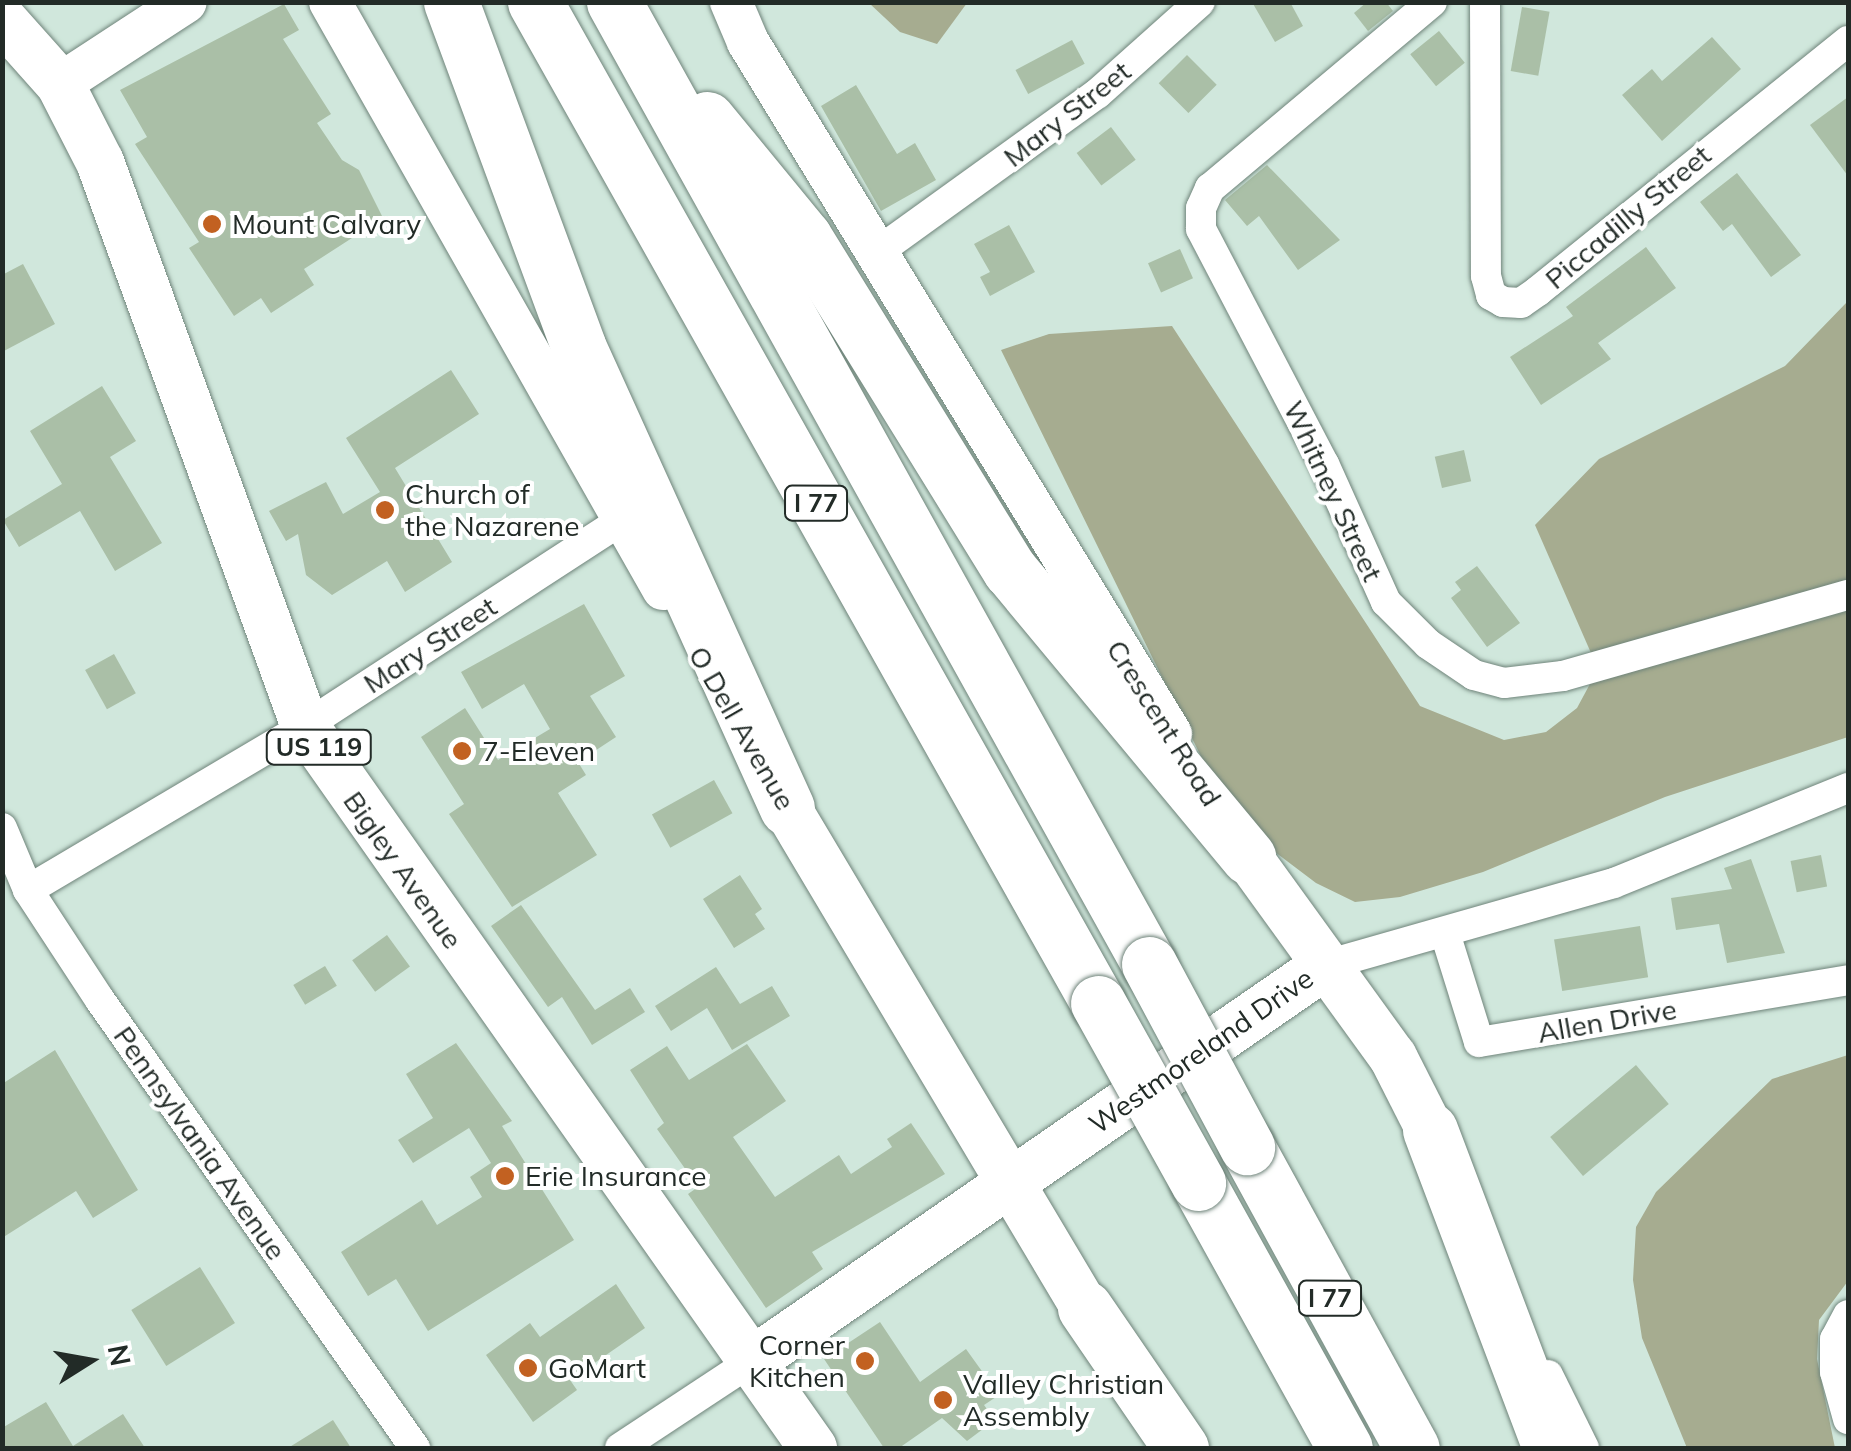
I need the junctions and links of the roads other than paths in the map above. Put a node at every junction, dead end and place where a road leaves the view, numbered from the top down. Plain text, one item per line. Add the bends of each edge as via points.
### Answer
1 (186, 2) edge
2 (330, 2) edge
3 (451, 2) edge
4 (535, 2) edge
5 (731, 2) edge
6 (1200, 2) edge
7 (1432, 2) edge
8 (1486, 2) edge
9 (616, 7) edge
10 (2, 19) edge
11 (1848, 40) edge
12 (60, 84) junction
13 (878, 251) junction
14 (624, 519) junction
15 (1848, 594) edge
16 (305, 726) junction
17 (1848, 788) edge
18 (787, 808) junction
19 (2, 828) edge
20 (1248, 858) junction
21 (28, 890) junction
22 (1445, 933) junction
23 (1326, 965) junction
24 (1848, 980) edge
25 (1430, 1130) junction
26 (1009, 1184) junction
27 (1086, 1308) junction
28 (1848, 1315) edge
29 (752, 1361) junction
30 (1848, 1419) edge
31 (415, 1448) edge
32 (620, 1448) edge
33 (813, 1448) edge
34 (1162, 1448) edge
35 (1181, 1448) edge
36 (1345, 1448) edge
37 (1412, 1448) edge
38 (1550, 1448) edge
39 (1584, 1448) edge

1 - 12 street
2 - 14 street, O Dell Avenue
3 - 18 highway via 578,346
4 - 36 highway, I 77, bridge
5 - 13 street, Crescent Road via 748,42
6 - 13 street, Mary Street via 1097,94
7 - 15 street, Whitney Street via 1210,188 1200,208 1202,228 1324,464 1386,602 1443,654 1474,675 1504,683 1563,676
8 - 11 street, Piccadilly Street via 1486,276 1491,295 1503,302 1521,303 1538,291
9 - 20 highway via 804,237 1010,570
9 - 37 highway, I 77, bridge
10 - 12 main road, Bigley Avenue / US 119
12 - 16 main road, Bigley Avenue / US 119 via 100,162 157,309
13 - 20 street, Crescent Road
14 - 16 street, Mary Street
14 - 18 street, O Dell Avenue
16 - 21 street, Mary Street
16 - 29 main road, Bigley Avenue / US 119
17 - 22 street, Westmoreland Drive via 1614,883
18 - 26 main road, O Dell Avenue
19 - 21 street, Pennsylvania Avenue
20 - 23 main road, Crescent Road
21 - 31 street, Pennsylvania Avenue
22 - 23 street, Westmoreland Drive
22 - 24 street, Allen Drive via 1479,1042
23 - 25 main road, Crescent Road via 1393,1057
23 - 26 main road, Westmoreland Drive
25 - 38 highway
25 - 39 street, Crescent Road
26 - 27 main road, O Dell Avenue
26 - 29 main road, Westmoreland Drive
27 - 34 street, O Dell Avenue
27 - 35 highway
28 - 30 street via 1835,1340 1835,1372
29 - 32 street, Westmoreland Drive
29 - 33 main road, Bigley Avenue / US 119

